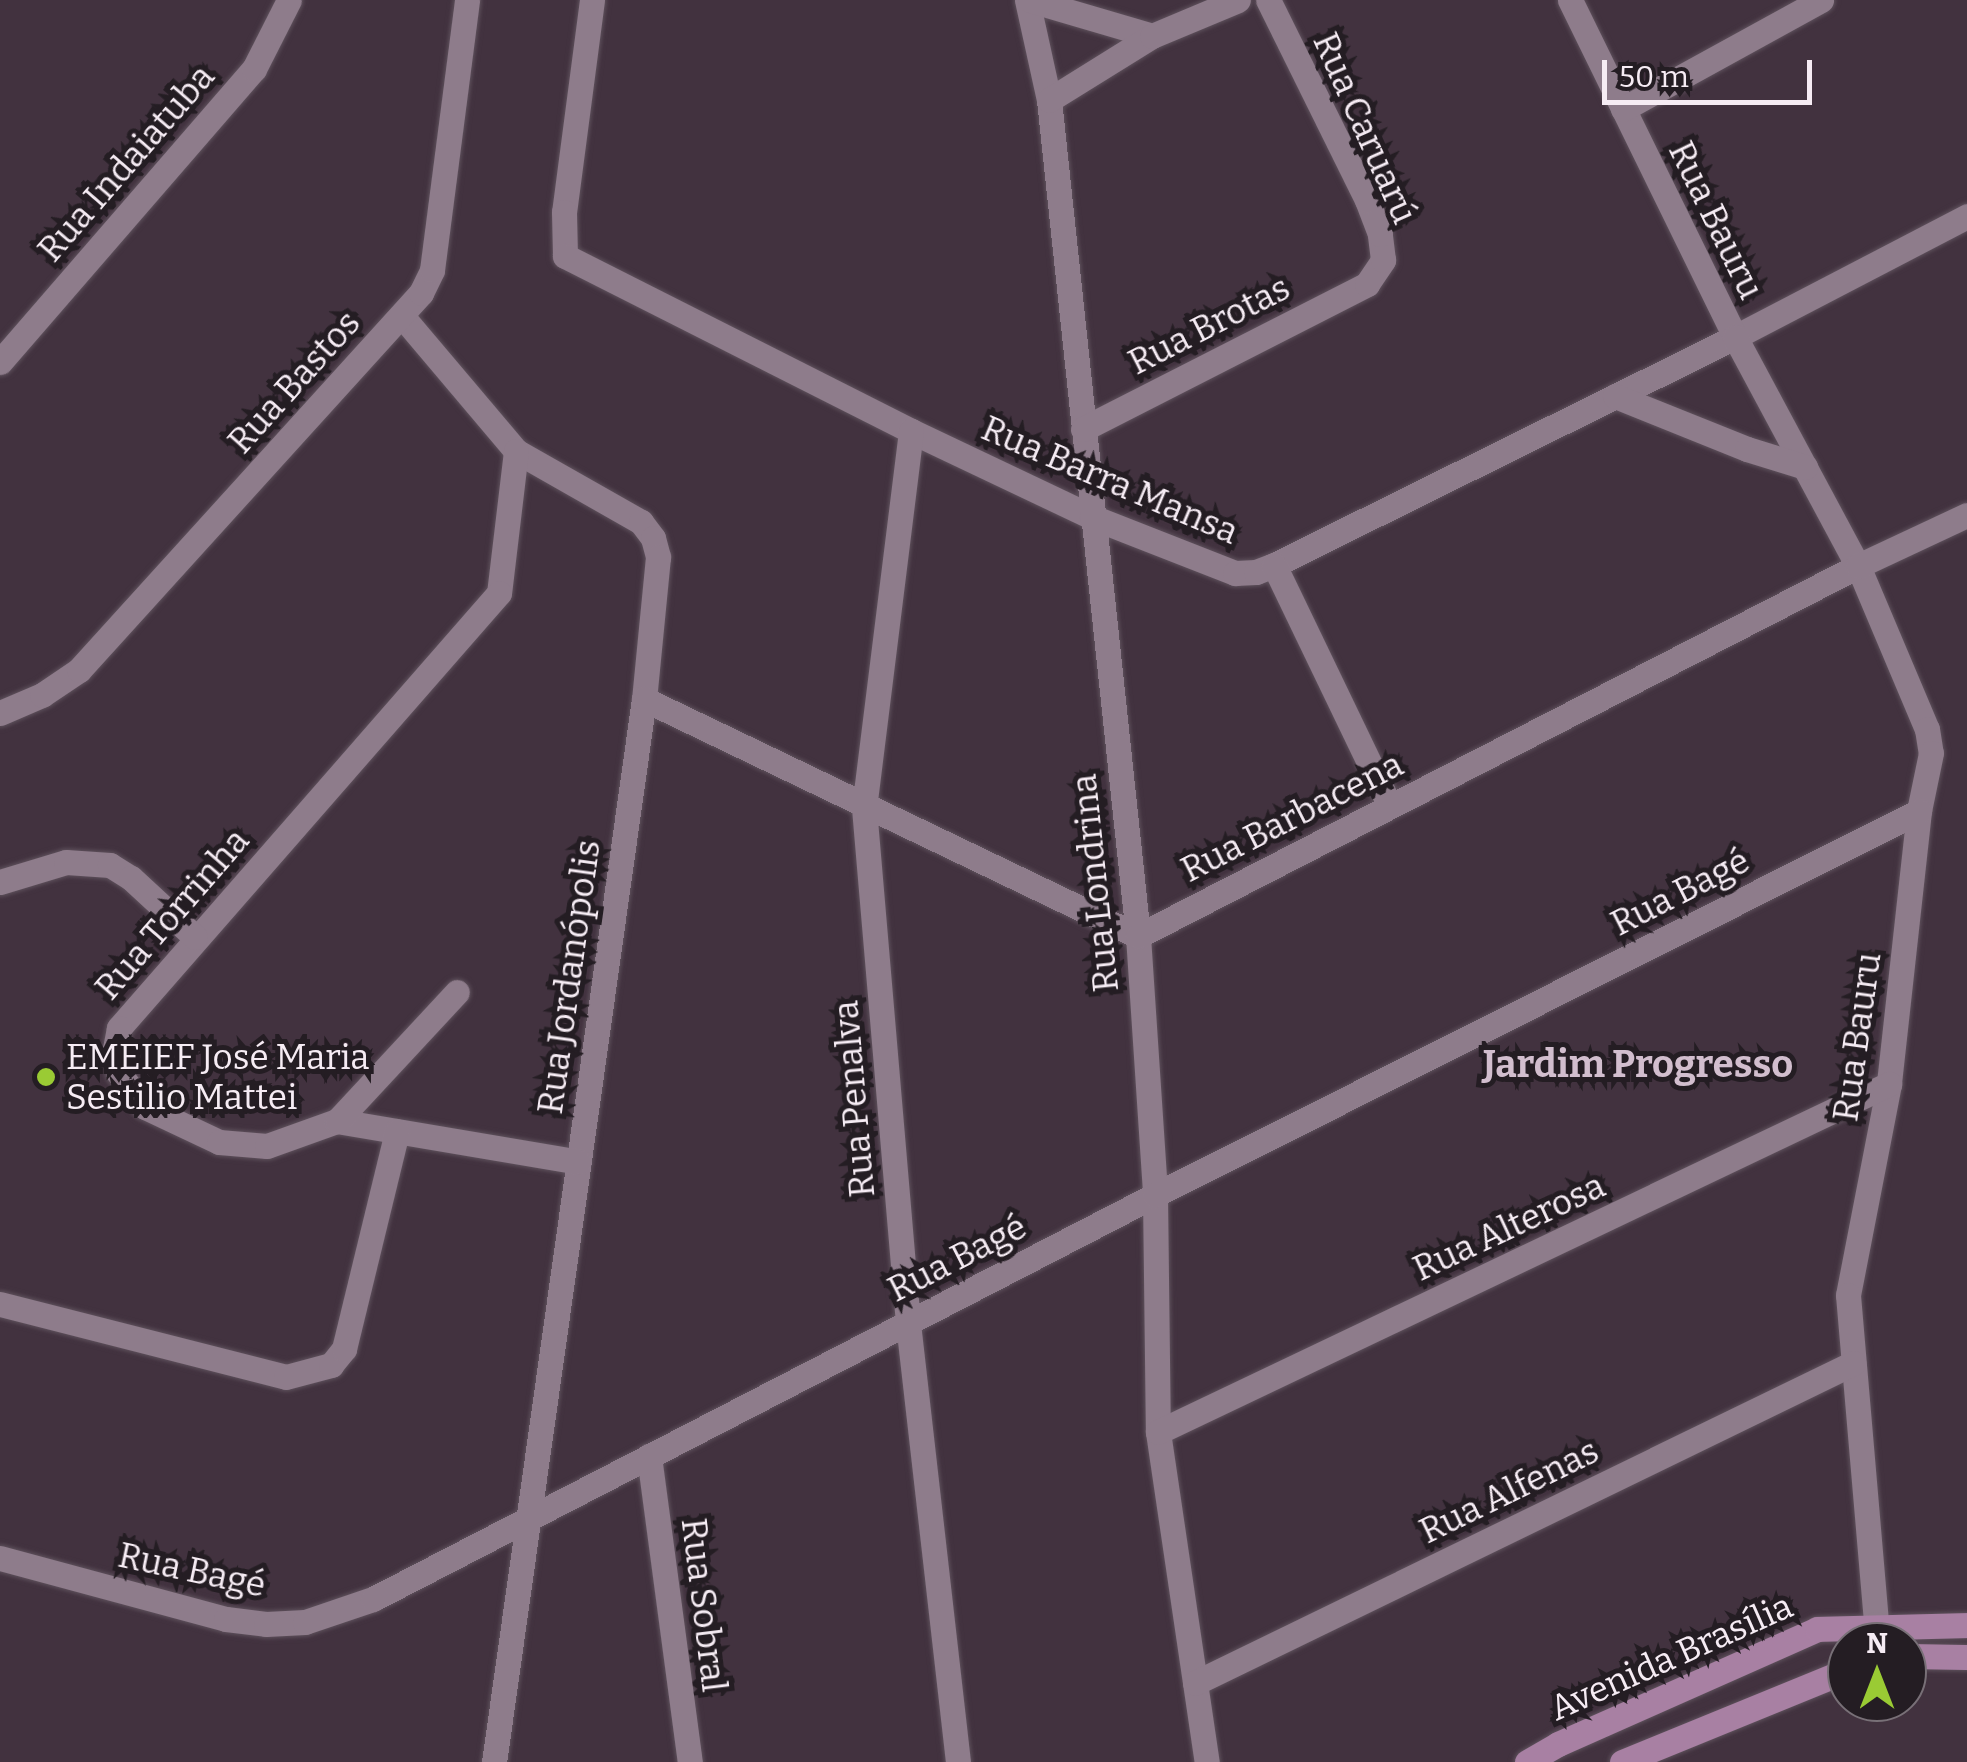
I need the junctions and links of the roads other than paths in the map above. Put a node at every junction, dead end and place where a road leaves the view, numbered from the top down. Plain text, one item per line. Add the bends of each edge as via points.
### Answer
1 (289, 0) edge
2 (467, 0) edge
3 (592, 0) edge
4 (1028, 0) edge
5 (1238, 0) edge
6 (1268, 0) edge
7 (1570, 0) edge
8 (1821, 0) edge
9 (1152, 36) junction
10 (1049, 100) junction
11 (1623, 109) junction
12 (1967, 216) edge
13 (1367, 284) joint
14 (402, 316) junction
15 (1735, 338) junction
16 (0, 362) edge
17 (1615, 396) junction
18 (1082, 429) junction
19 (911, 431) junction
20 (516, 451) junction
21 (1805, 467) junction
22 (1967, 515) edge
23 (1092, 517) junction
24 (1274, 565) junction
25 (1858, 566) junction
26 (644, 699) junction
27 (0, 713) edge
28 (1390, 806) junction
29 (864, 808) junction
30 (1919, 810) junction
31 (0, 882) edge
32 (1138, 936) junction
33 (195, 938) junction
34 (457, 992) dead end
35 (1889, 1084) junction
36 (336, 1121) junction
37 (397, 1131) junction
38 (579, 1162) junction
39 (1155, 1195) junction
40 (0, 1304) edge
41 (908, 1324) junction
42 (1852, 1363) junction
43 (1158, 1432) junction
44 (650, 1456) junction
45 (529, 1520) junction
46 (0, 1558) edge
47 (1878, 1622) edge
48 (1967, 1625) edge
49 (1927, 1629) edge
50 (1827, 1630) edge
51 (1927, 1657) edge
52 (1967, 1658) edge
53 (1827, 1678) edge
54 (1196, 1683) junction
55 (494, 1762) edge
56 (690, 1762) edge
57 (958, 1762) edge
58 (1206, 1762) edge
59 (1527, 1762) edge
60 (1622, 1762) edge

1 - 16 street, Rua Indaiatuba via 254,70
2 - 14 street, Rua Bastos via 432,270
3 - 19 street, Rua Barra Mansa via 562,222 566,256
4 - 9 street
4 - 10 street, Rua Londrina
5 - 9 street
6 - 13 street, Rua Caruarú via 1380,234 1383,260
7 - 11 street, Rua Bauru
8 - 11 street
9 - 10 street
10 - 18 street, Rua Londrina
11 - 15 street, Rua Bauru
12 - 15 street, Rua Barra Mansa
13 - 18 street, Rua Brotas
14 - 20 street, Rua Jordanópolis
14 - 27 street, Rua Bastos via 79,670 42,696
15 - 17 street, Rua Barra Mansa
15 - 21 street, Rua Bauru
17 - 21 street
17 - 24 street, Rua Barra Mansa
18 - 23 street, Rua Londrina
19 - 23 street, Rua Barra Mansa
19 - 29 street, Rua Penalva
20 - 26 street, Rua Jordanópolis via 641,522 653,538 658,557
20 - 33 street, Rua Torrinha via 500,593
21 - 25 street, Rua Bauru
22 - 25 street, Rua Barbacena
23 - 24 street, Rua Barra Mansa via 1209,567 1235,573
23 - 32 street, Rua Londrina
24 - 28 street
25 - 28 street, Rua Barbacena
25 - 30 street, Rua Bauru via 1927,729 1932,753
26 - 29 street
26 - 38 street, Rua Jordanópolis
28 - 32 street, Rua Barbacena
29 - 32 street
29 - 41 street, Rua Penalva
30 - 35 street, Rua Bauru
30 - 39 street, Rua Bagé
31 - 33 street via 66,862 110,865
32 - 39 street, Rua Londrina
33 - 36 street, Rua Torrinha via 118,1028 118,1072 128,1090 174,1124 230,1144 267,1146
34 - 36 street
35 - 42 street, Rua Bauru via 1848,1295
35 - 43 street, Rua Alterosa
36 - 37 street, Rua Torrinha
37 - 38 street, Rua Torrinha
37 - 40 street via 344,1349 330,1365 286,1377
38 - 45 street, Rua Jordanópolis
39 - 41 street, Rua Bagé
39 - 43 street, Rua Londrina
41 - 44 street, Rua Bagé
41 - 57 street, Rua Penalva
42 - 47 street, Rua Bauru
42 - 54 street, Rua Alfenas
43 - 54 street, Rua Londrina
44 - 45 street, Rua Bagé
44 - 56 street, Rua Sobral
45 - 46 street, Rua Bagé via 373,1599 305,1622 226,1619
45 - 55 street, Rua Jordanópolis
48 - 49 main road, Avenida Brasília
50 - 59 main road, Avenida Brasília
51 - 52 main road
53 - 60 main road
54 - 58 street, Rua Londrina

